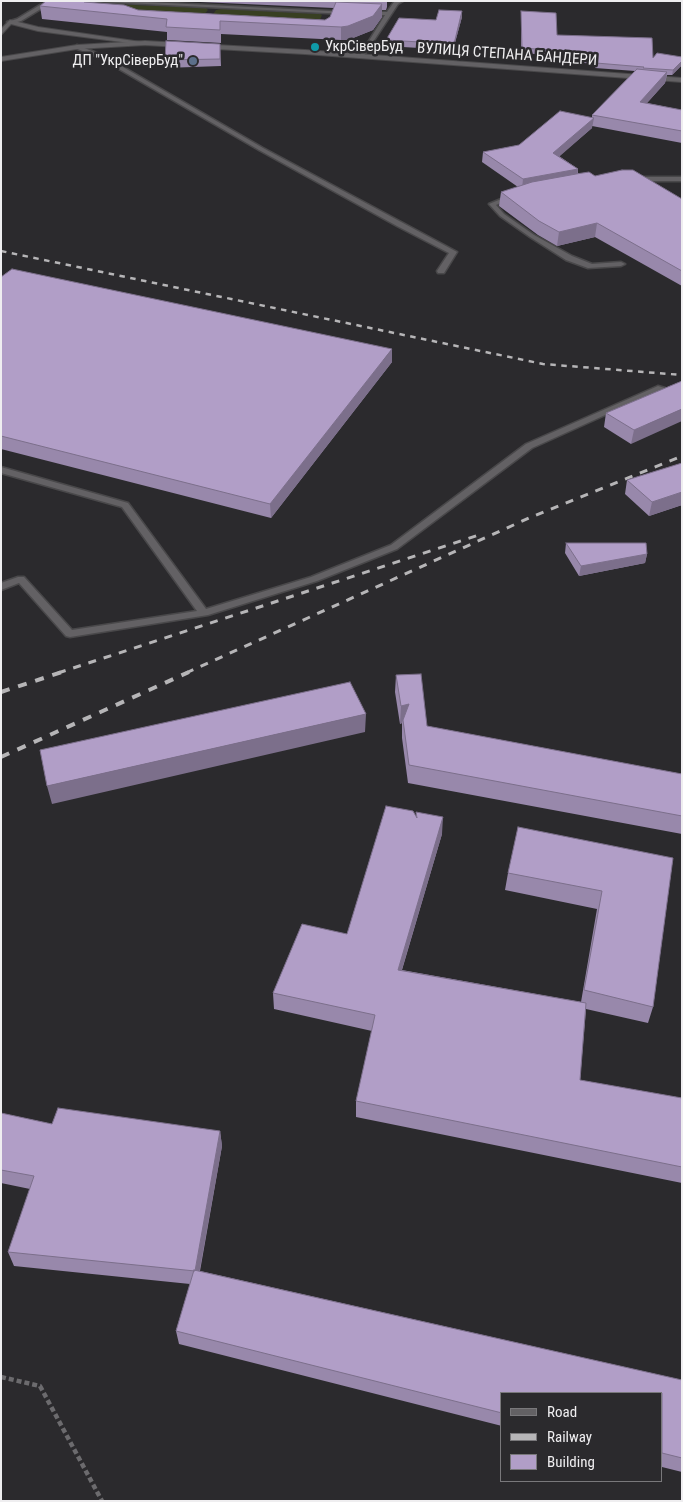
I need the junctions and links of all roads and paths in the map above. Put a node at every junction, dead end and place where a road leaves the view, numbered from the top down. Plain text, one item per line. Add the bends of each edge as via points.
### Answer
1 (60, 1) edge
2 (87, 1) edge
3 (401, 1) edge
4 (98, 2) edge
5 (93, 7) edge
6 (214, 7) junction
7 (333, 12) junction
8 (352, 12) edge
9 (361, 13) edge
10 (209, 14) edge
11 (389, 14) junction
12 (329, 20) edge
13 (10, 22) junction
14 (1, 32) edge
15 (145, 43) junction
16 (77, 47) junction
17 (361, 56) junction
18 (1, 59) edge
19 (682, 80) edge
20 (628, 179) edge
21 (682, 179) edge
22 (518, 194) edge
23 (621, 264) dead end
24 (441, 271) dead end
25 (661, 388) edge
26 (1, 470) edge
27 (1, 587) edge
28 (204, 613) junction
29 (1, 1377) edge
30 (102, 1501) edge

1 - 13 lane
2 - 4 lane
3 - 11 lane
4 - 5 lane
4 - 6 lane
6 - 7 lane
6 - 10 lane
7 - 8 lane
7 - 12 lane
9 - 11 lane
11 - 17 lane
13 - 14 street
13 - 15 street via 38,29
15 - 16 street, ВУЛИЦЯ СТЕПАНА БАНДЕРИ
15 - 17 street, ВУЛИЦЯ СТЕПАНА БАНДЕРИ
16 - 18 street, ВУЛИЦЯ СТЕПАНА БАНДЕРИ
16 - 24 lane via 102,56 261,149 453,252
17 - 19 street, ВУЛИЦЯ СТЕПАНА БАНДЕРИ
20 - 21 lane
22 - 23 lane via 492,204 502,215 569,258 591,266
25 - 28 lane via 529,446 394,548 314,579
26 - 28 lane via 125,505
27 - 28 lane via 21,579 70,634
29 - 30 path via 40,1386

